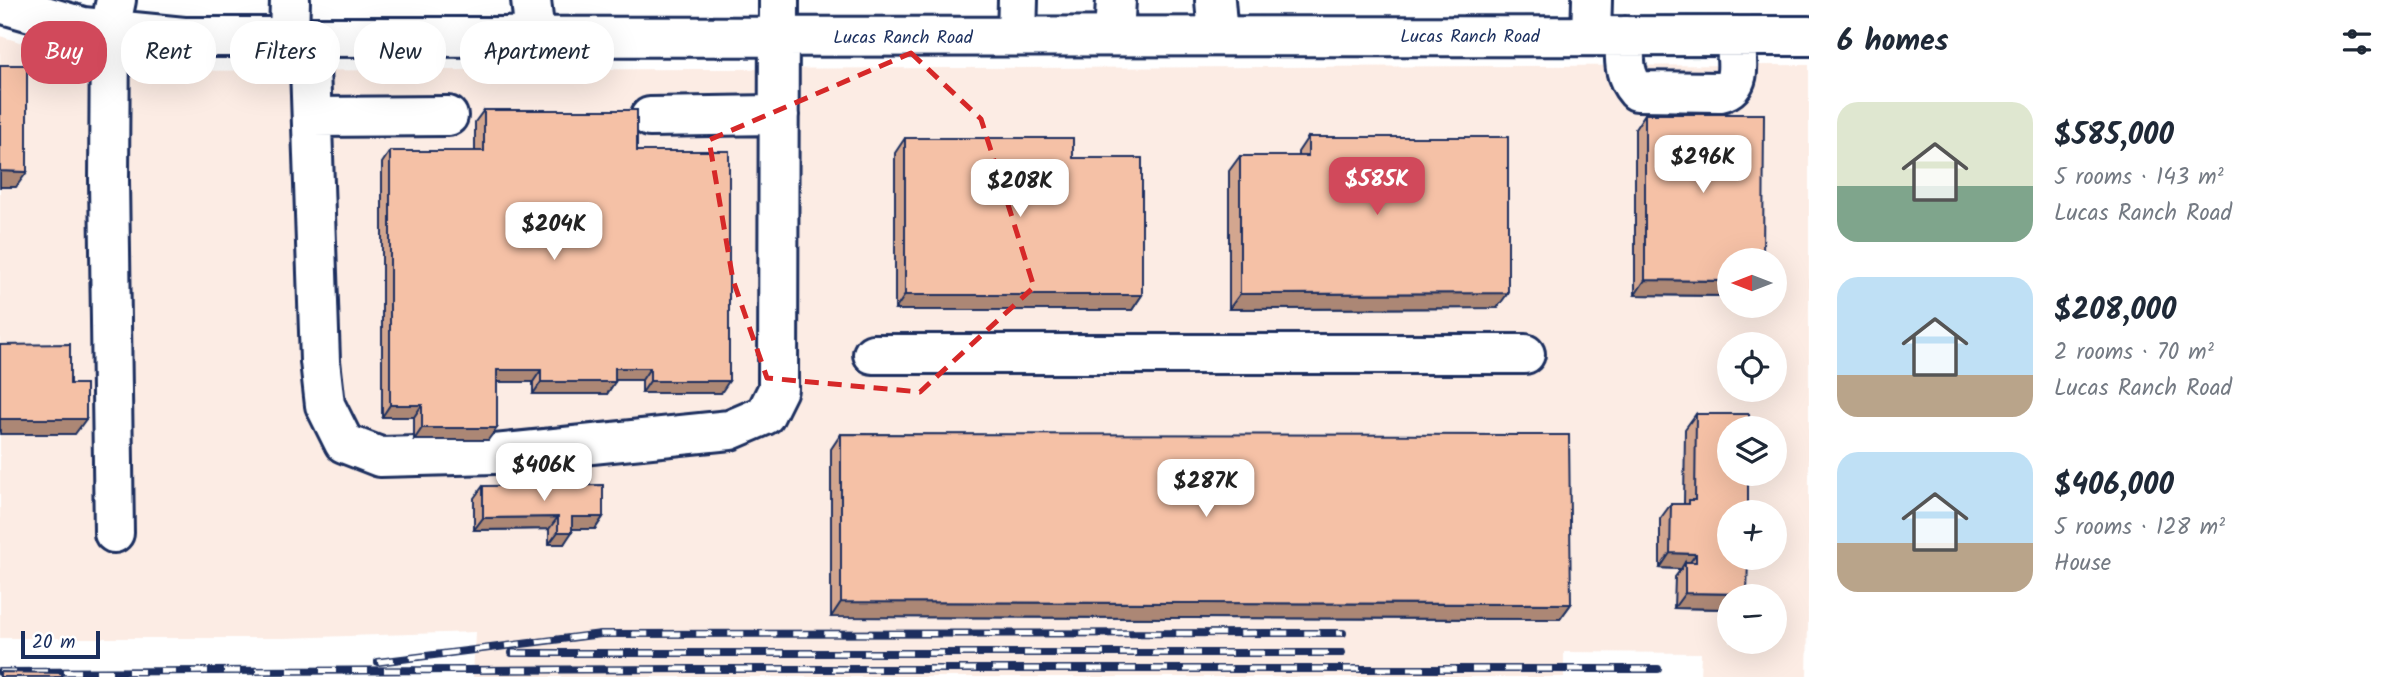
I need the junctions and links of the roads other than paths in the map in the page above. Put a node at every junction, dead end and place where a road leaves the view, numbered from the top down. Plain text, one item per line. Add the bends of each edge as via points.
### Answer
1 (531, 0) edge
2 (0, 3) edge
3 (113, 15) edge
4 (779, 18) edge
5 (1018, 18) edge
6 (1115, 18) edge
7 (1216, 18) edge
8 (533, 21) edge
9 (1603, 24) edge
10 (340, 27) edge
11 (614, 31) edge
12 (230, 32) edge
13 (460, 33) edge
14 (1735, 36) junction
15 (1809, 36) edge
16 (306, 84) edge
17 (779, 115) junction
18 (448, 116) dead end
19 (312, 117) junction
20 (650, 117) dead end
21 (873, 354) dead end
22 (1525, 354) dead end
23 (114, 533) dead end

1 - 8 street
2 - 3 street, Lucas Ranch Road via 83,27
3 - 12 street, Lucas Ranch Road via 184,37
3 - 23 street via 109,180
4 - 5 street, Lucas Ranch Road
4 - 11 street, Lucas Ranch Road
4 - 17 street
5 - 6 street, Lucas Ranch Road
6 - 7 street, Lucas Ranch Road
7 - 9 street, Lucas Ranch Road
9 - 14 street, Lucas Ranch Road
9 - 14 street via 1637,91 1729,90 1737,81
10 - 13 street, Lucas Ranch Road
14 - 15 street, Lucas Ranch Road
16 - 19 street
17 - 19 street via 778,389 765,415 730,430 495,454 380,457 344,443 325,405
17 - 20 street
18 - 19 street
21 - 22 street

